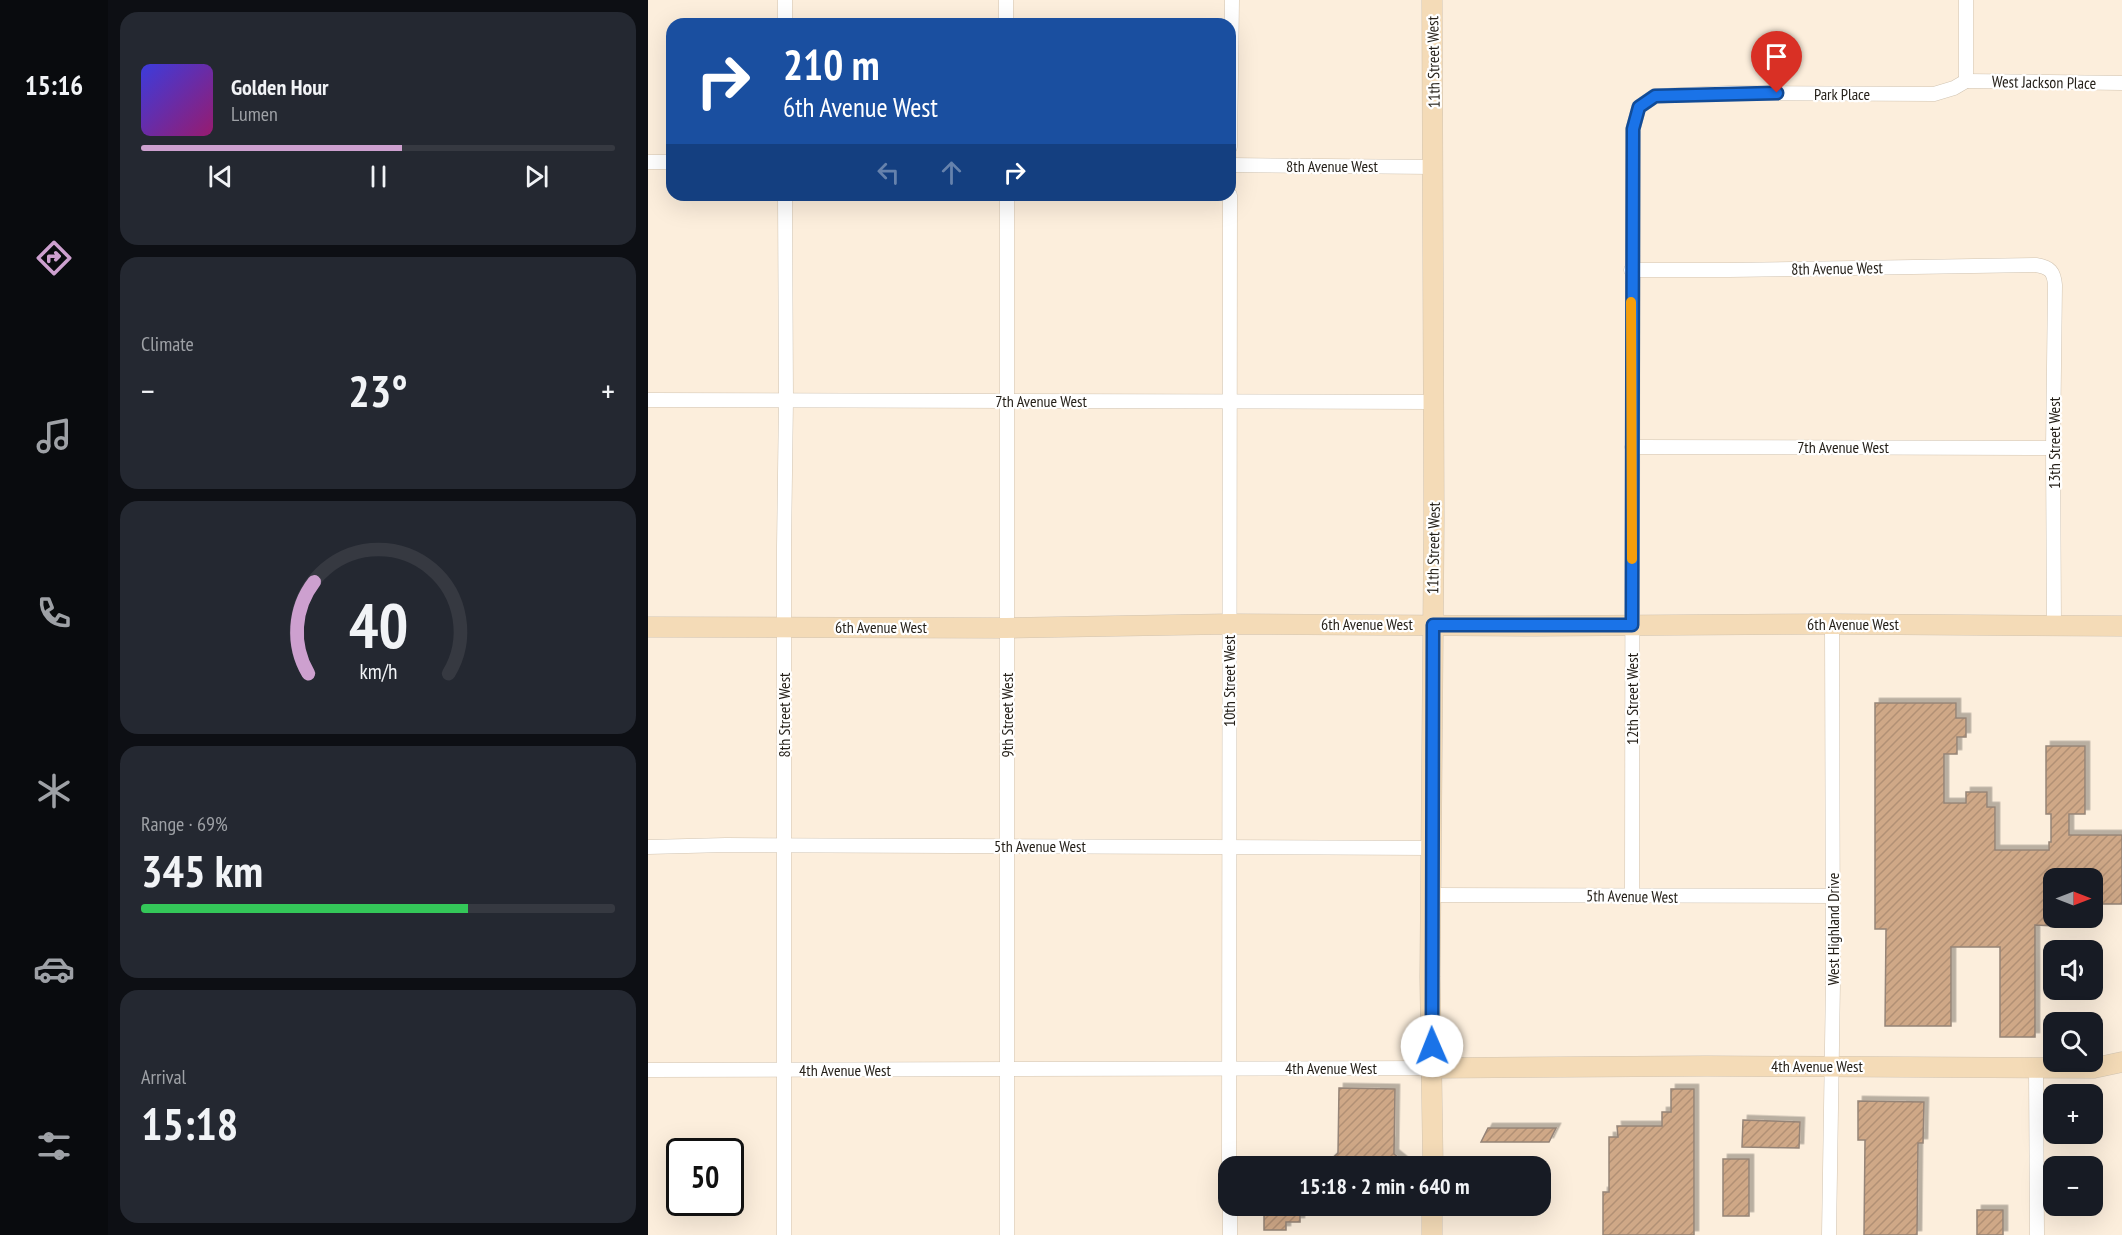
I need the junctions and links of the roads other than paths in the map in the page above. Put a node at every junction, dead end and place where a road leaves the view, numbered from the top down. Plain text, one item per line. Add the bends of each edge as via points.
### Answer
1 (785, 0) edge
2 (1006, 0) edge
3 (1232, 0) edge
4 (1432, 0) edge
5 (1966, 0) edge
6 (785, 18) edge
7 (1006, 18) edge
8 (1232, 18) edge
9 (1966, 81) junction
10 (2122, 83) edge
11 (1639, 107) joint
12 (648, 162) edge
13 (666, 162) edge
14 (1236, 165) edge
15 (1434, 167) junction
16 (785, 201) edge
17 (1007, 201) edge
18 (1230, 201) edge
19 (2043, 267) joint
20 (1631, 270) junction
21 (648, 400) edge
22 (786, 400) junction
23 (1006, 401) junction
24 (1229, 401) junction
25 (1434, 402) junction
26 (1632, 447) junction
27 (2053, 448) junction
28 (1229, 624) junction
29 (1832, 624) junction
30 (1433, 625) junction
31 (1632, 625) junction
32 (2054, 626) junction
33 (2122, 626) edge
34 (648, 627) edge
35 (784, 627) junction
36 (1006, 628) junction
37 (784, 845) junction
38 (1007, 846) junction
39 (648, 847) edge
40 (1229, 847) junction
41 (1431, 848) junction
42 (1431, 895) junction
43 (1833, 896) junction
44 (1632, 897) junction
45 (2122, 1062) edge
46 (1832, 1066) junction
47 (1229, 1068) junction
48 (1432, 1068) junction
49 (1007, 1069) junction
50 (2036, 1069) junction
51 (648, 1070) edge
52 (785, 1071) junction
53 (1229, 1156) edge
54 (1433, 1156) edge
55 (1230, 1216) edge
56 (1432, 1216) edge
57 (784, 1235) edge
58 (1006, 1235) edge
59 (1230, 1235) edge
60 (1432, 1235) edge
61 (1829, 1235) edge
62 (2037, 1235) edge

1 - 6 street
2 - 7 street
3 - 8 street
4 - 15 street, 11th Street West
5 - 9 street
9 - 10 street, West Jackson Place
9 - 11 street, Park Place via 1934,94 1655,96
11 - 20 street, 12th Street West via 1633,129
12 - 13 street
14 - 15 street, 8th Avenue West
15 - 25 street, 11th Street West
16 - 22 street, 8th Street West
17 - 23 street, 9th Street West
18 - 24 street, 10th Street West
19 - 20 street, 8th Avenue West
19 - 27 street, 13th Street West via 2054,274 2055,285
20 - 26 street, 12th Street West
21 - 22 street, 7th Avenue West
22 - 23 street, 7th Avenue West
22 - 35 street, 8th Street West
23 - 24 street, 7th Avenue West
23 - 36 street, 9th Street West
24 - 25 street, 7th Avenue West
24 - 28 street, 10th Street West
25 - 30 street, 11th Street West
26 - 27 street, 7th Avenue West
26 - 31 street, 12th Street West
27 - 32 street, 13th Street West
28 - 30 street, 6th Avenue West
28 - 36 street, 6th Avenue West
28 - 40 street, 10th Street West
29 - 31 street, 6th Avenue West
29 - 32 street, 6th Avenue West
29 - 43 street, West Highland Drive
30 - 31 street, 6th Avenue West
30 - 41 street, 11th Street West
31 - 44 street, 12th Street West
32 - 33 street, 6th Avenue West
34 - 35 street, 6th Avenue West
35 - 36 street, 6th Avenue West
35 - 37 street, 8th Street West
36 - 38 street, 9th Street West
37 - 38 street, 5th Avenue West
37 - 39 street, 5th Avenue West
37 - 52 street, 8th Street West
38 - 40 street, 5th Avenue West
38 - 49 street, 9th Street West
40 - 41 street, 5th Avenue West
40 - 47 street, 10th Street West
41 - 42 street, 11th Street West
42 - 44 street, 5th Avenue West
42 - 48 street, 11th Street West
43 - 44 street, 5th Avenue West
43 - 46 street, West Highland Drive
45 - 50 street, 4th Avenue West via 2094,1068
46 - 48 street, 4th Avenue West
46 - 50 street, 4th Avenue West
46 - 61 street, West Highland Drive
47 - 48 street, 4th Avenue West
47 - 49 street, 4th Avenue West
47 - 53 street, 10th Street West
48 - 54 street, 11th Street West
49 - 52 street, 4th Avenue West
49 - 58 street, 9th Street West
50 - 62 street
51 - 52 street, 4th Avenue West
52 - 57 street, 8th Street West
55 - 59 street
56 - 60 street

